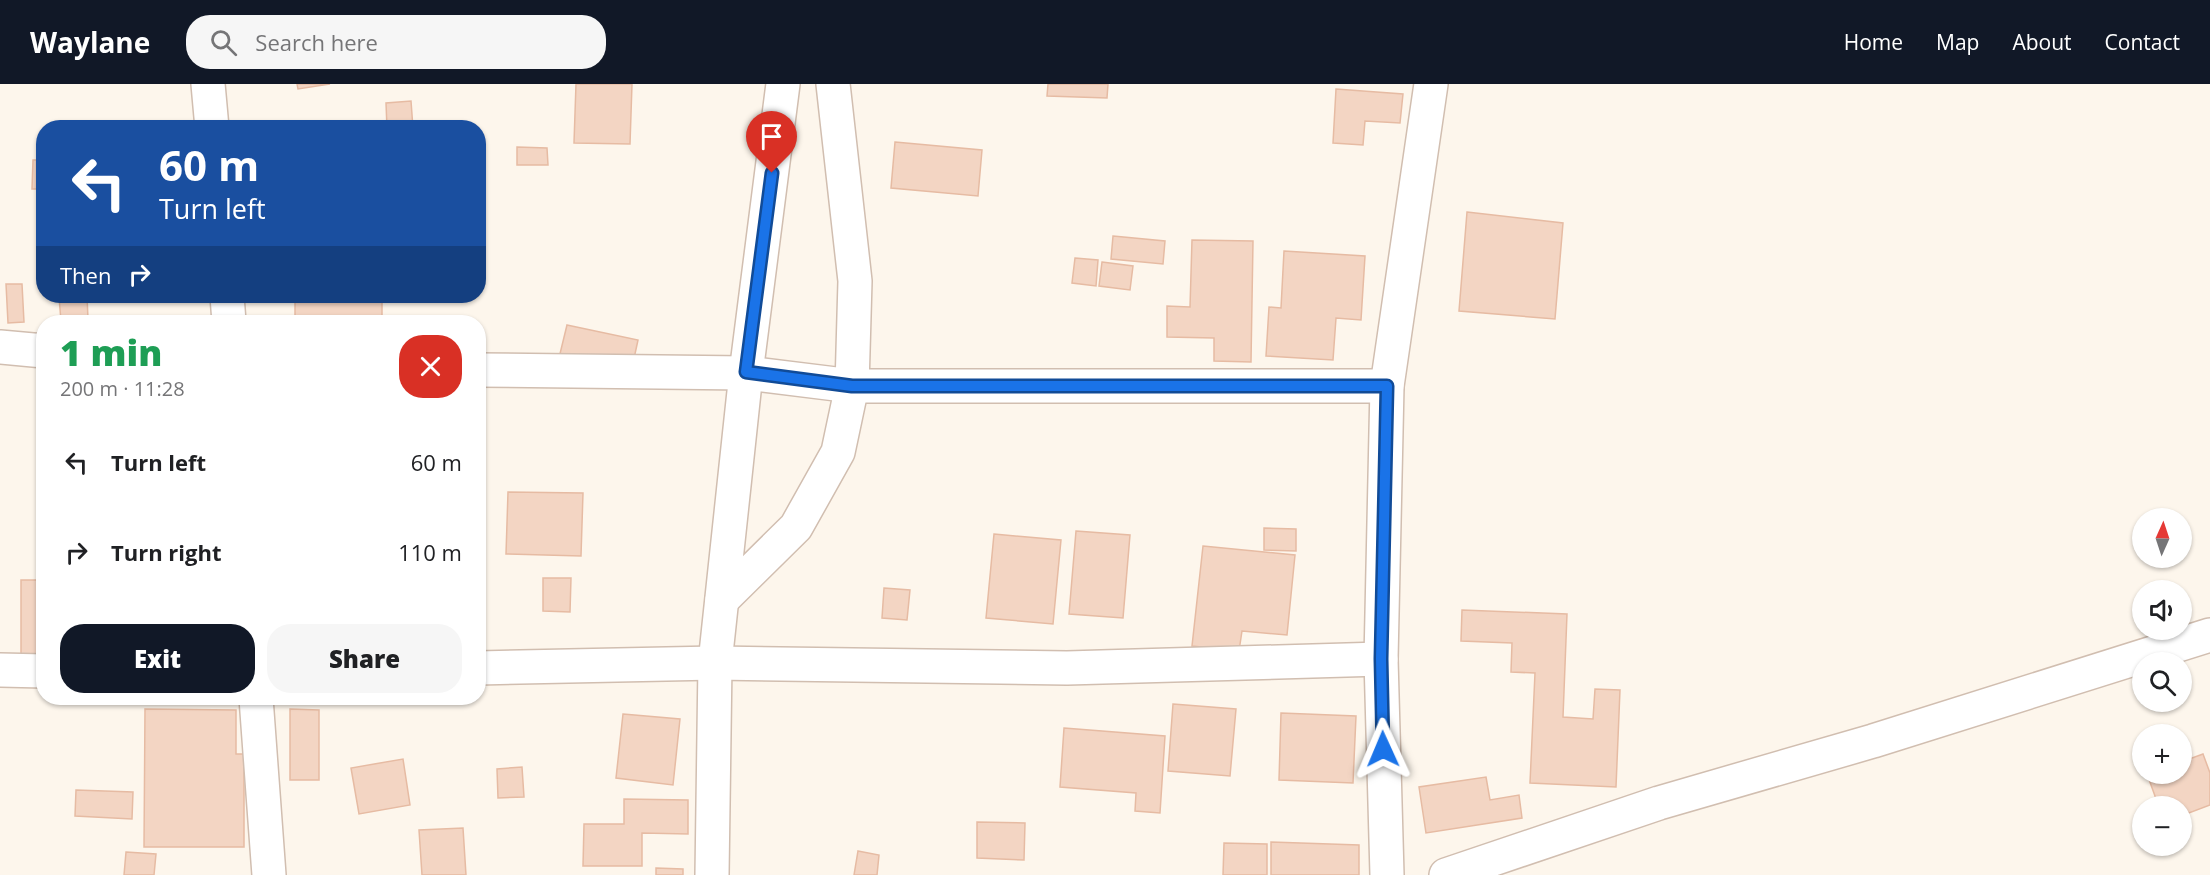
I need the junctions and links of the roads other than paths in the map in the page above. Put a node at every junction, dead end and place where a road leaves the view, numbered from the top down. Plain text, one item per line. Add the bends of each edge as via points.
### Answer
1 (208, 84) edge
2 (783, 84) edge
3 (833, 84) edge
4 (1431, 84) edge
5 (211, 120) edge
6 (0, 347) edge
7 (36, 350) edge
8 (486, 370) edge
9 (746, 372) junction
10 (852, 386) junction
11 (1387, 386) junction
12 (722, 600) junction
13 (2210, 635) edge
14 (1381, 659) junction
15 (715, 663) junction
16 (486, 668) edge
17 (0, 670) edge
18 (36, 671) edge
19 (256, 705) edge
20 (268, 875) edge
21 (712, 875) edge
22 (1387, 875) edge
23 (1446, 875) edge

1 - 5 street
2 - 9 street
3 - 10 street via 855,281
4 - 11 street
6 - 7 street
8 - 9 street
9 - 10 street
9 - 12 street
10 - 11 street
10 - 12 street via 838,452 796,527
11 - 14 street
12 - 15 street
13 - 23 street via 1873,741 1659,803
14 - 15 street via 1067,668
14 - 22 street
15 - 16 street
15 - 21 street
17 - 18 street
19 - 20 street

